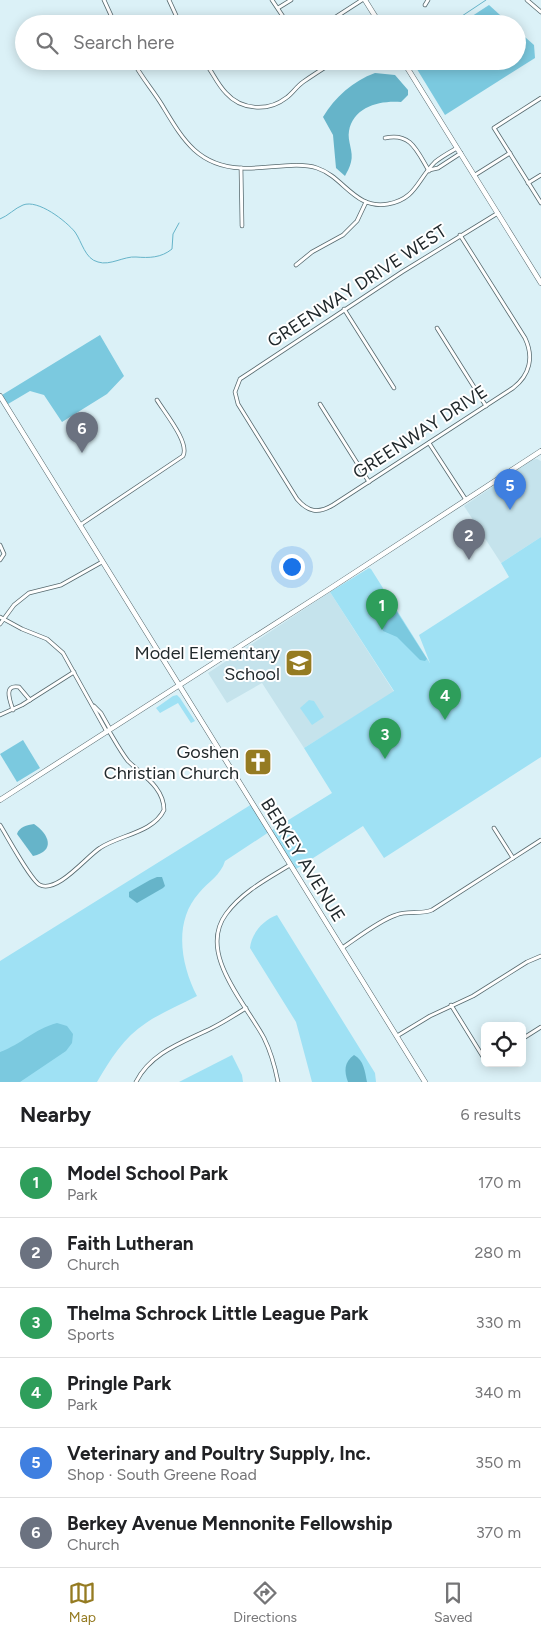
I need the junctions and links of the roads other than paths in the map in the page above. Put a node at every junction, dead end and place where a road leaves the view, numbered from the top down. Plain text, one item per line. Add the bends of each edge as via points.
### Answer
1 (104, 0) edge
2 (169, 0) edge
3 (272, 0) edge
4 (291, 0) edge
5 (364, 0) edge
6 (428, 0) edge
7 (527, 0) edge
8 (425, 5) dead end
9 (278, 8) junction
10 (541, 12) edge
11 (111, 15) edge
12 (176, 15) edge
13 (282, 15) edge
14 (340, 15) edge
15 (374, 15) edge
16 (138, 70) edge
17 (210, 70) edge
18 (321, 70) edge
19 (410, 70) edge
20 (541, 98) edge
21 (385, 138) dead end
22 (458, 148) junction
23 (461, 153) junction
24 (510, 153) junction
25 (241, 168) junction
26 (429, 170) junction
27 (475, 175) junction
28 (541, 175) edge
29 (528, 183) junction
30 (366, 202) junction
31 (541, 203) edge
32 (498, 213) junction
33 (242, 226) dead end
34 (460, 235) junction
35 (296, 265) dead end
36 (541, 283) edge
37 (344, 310) junction
38 (437, 328) dead end
39 (394, 388) dead end
40 (0, 396) edge
41 (157, 400) dead end
42 (320, 404) dead end
43 (486, 406) junction
44 (429, 443) junction
45 (540, 452) edge
46 (369, 482) junction
47 (466, 500) junction
48 (313, 512) joint
49 (80, 525) junction
50 (0, 545) edge
51 (0, 560) edge
52 (102, 562) junction
53 (2, 618) edge
54 (0, 624) edge
55 (74, 672) junction
56 (179, 686) junction
57 (30, 700) junction
58 (13, 710) junction
59 (0, 714) edge
60 (109, 731) junction
61 (0, 800) edge
62 (0, 825) edge
63 (494, 828) dead end
64 (541, 840) edge
65 (513, 858) junction
66 (290, 865) junction
67 (342, 948) junction
68 (541, 956) edge
69 (451, 1005) junction
70 (246, 1008) junction
71 (541, 1027) edge
72 (397, 1036) junction
73 (526, 1036) edge
74 (481, 1054) edge
75 (136, 1082) edge
76 (278, 1082) edge
77 (425, 1082) edge

1 - 11 street
2 - 12 street
3 - 9 street
4 - 9 street
5 - 14 street
5 - 15 street
6 - 8 street
7 - 10 street
9 - 13 street
16 - 25 street via 183,140 216,163
17 - 18 street via 230,98 246,106 262,107 286,98
19 - 22 street
20 - 24 street via 494,128
21 - 26 street via 402,137 410,142
22 - 23 street
22 - 26 street via 435,162
23 - 26 street
23 - 27 street
24 - 27 street
24 - 29 street
25 - 30 street via 314,167
25 - 33 street
26 - 30 street via 404,199 378,205
27 - 32 street
28 - 29 street
29 - 31 street
30 - 35 street via 343,236 312,252
32 - 34 street, GREENWAY DRIVE WEST
32 - 36 street
34 - 37 street, GREENWAY DRIVE WEST
34 - 43 street, GREENWAY DRIVE via 530,351 527,373 519,384
37 - 39 street
37 - 48 street, GREENWAY DRIVE WEST via 244,376 236,386 238,404 297,499
38 - 43 street
40 - 49 street, BERKEY AVENUE
41 - 49 street via 184,443 183,456
42 - 46 street
43 - 44 street, GREENWAY DRIVE
44 - 46 street, GREENWAY DRIVE
44 - 47 street
45 - 47 street
46 - 48 street, GREENWAY DRIVE via 324,510
47 - 56 street
49 - 52 street, BERKEY AVENUE
50 - 51 street via 4,554
52 - 53 street via 61,585 29,593
52 - 56 street, BERKEY AVENUE
53 - 54 street
53 - 55 street via 53,644 67,658
55 - 57 street
55 - 60 street
56 - 60 street
56 - 66 street, BERKEY AVENUE
57 - 58 street
57 - 58 street via 19,687 11,688 8,695
58 - 59 street
60 - 61 street
60 - 62 street via 126,757 150,780 162,798 164,810 159,818 138,832 98,848 70,874 47,886 33,878
63 - 65 street
64 - 65 street
65 - 67 street via 432,910 396,915
66 - 67 street, BERKEY AVENUE
66 - 70 street via 245,894 227,912 220,925 217,947 220,964
67 - 72 street, BERKEY AVENUE
68 - 69 street via 473,996
69 - 72 street
69 - 74 street
70 - 75 street via 161,1054
70 - 76 street via 266,1042
71 - 73 street
72 - 77 street, BERKEY AVENUE

